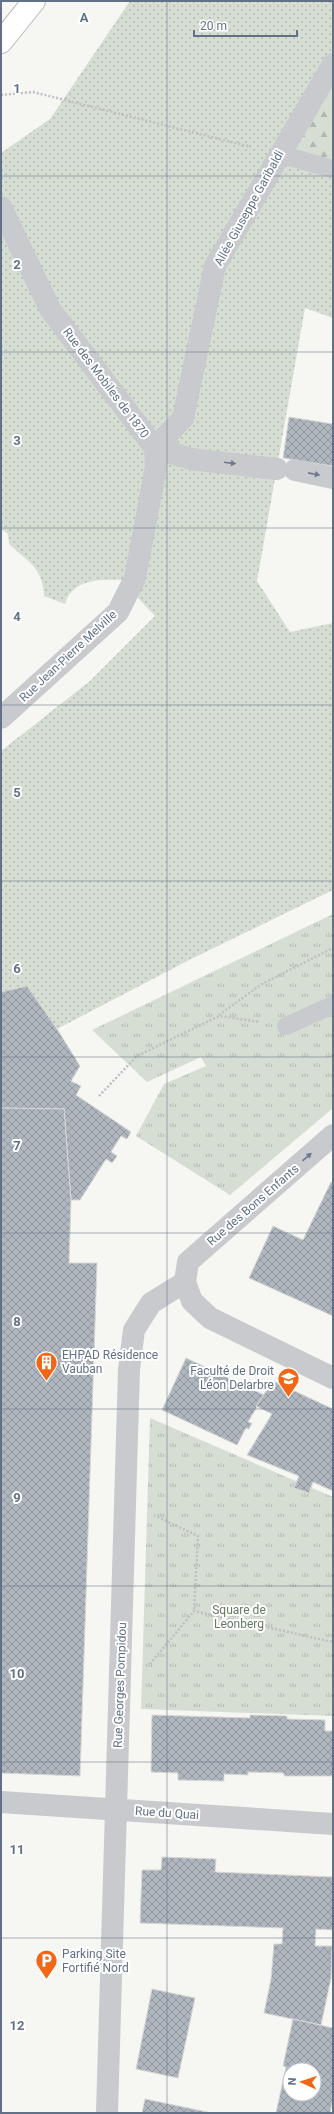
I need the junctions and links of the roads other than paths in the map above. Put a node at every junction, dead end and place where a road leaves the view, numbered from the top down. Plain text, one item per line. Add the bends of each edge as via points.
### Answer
1 (34, 1) edge
2 (1, 42) edge
3 (333, 64) edge
4 (279, 154) junction
5 (333, 169) edge
6 (1, 208) edge
7 (155, 448) junction
8 (333, 478) edge
9 (1, 718) edge
10 (333, 1005) edge
11 (286, 1026) road end
12 (333, 1135) edge
13 (185, 1282) junction
14 (333, 1378) edge
15 (1, 1802) edge
16 (117, 1809) junction
17 (333, 1824) edge
18 (107, 2113) edge

1 - 2 main road
3 - 4 street, Allée Giuseppe Garibaldi
4 - 5 lane
4 - 7 street, Allée Giuseppe Garibaldi via 215,266 183,418
6 - 7 street, Rue des Mobiles de 1870 via 50,309
7 -> 8 street, Rue des Mobiles de 1870 via 191,459
7 - 9 street, Rue Jean-Pierre Melville via 156,467 135,578 118,612
10 - 11 lane
13 -> 12 street, Rue des Bons Enfants via 188,1262
13 - 14 street via 192,1301 210,1318
13 - 16 street, Rue Georges Pompidou via 151,1303 134,1330 125,1501
15 - 16 street, Rue du Quai
16 - 17 street, Rue du Quai
16 - 18 street, Rue Georges Pompidou

